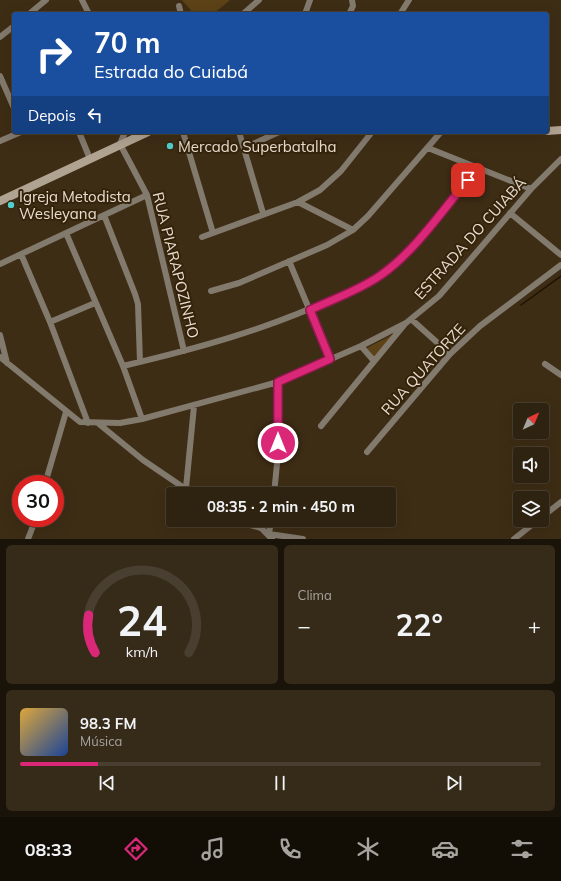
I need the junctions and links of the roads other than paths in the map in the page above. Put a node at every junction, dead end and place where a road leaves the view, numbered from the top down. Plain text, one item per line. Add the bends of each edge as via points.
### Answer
1 (46, 0) edge
2 (82, 0) edge
3 (259, 0) edge
4 (310, 0) edge
5 (352, 0) edge
6 (409, 0) edge
7 (179, 6) dead end
8 (31, 12) edge
9 (88, 12) edge
10 (180, 12) edge
11 (246, 12) edge
12 (306, 12) edge
13 (350, 12) edge
14 (401, 12) edge
15 (12, 28) edge
16 (0, 37) edge
17 (0, 76) edge
18 (12, 103) edge
19 (561, 130) edge
20 (549, 131) edge
21 (16, 134) edge
22 (80, 134) edge
23 (124, 134) edge
24 (143, 134) edge
25 (184, 134) edge
26 (240, 134) edge
27 (274, 134) edge
28 (370, 134) edge
29 (439, 134) edge
30 (0, 141) edge
31 (120, 144) junction
32 (244, 148) junction
33 (428, 148) junction
34 (90, 159) junction
35 (561, 159) edge
36 (478, 168) junction
37 (531, 189) junction
38 (147, 195) junction
39 (0, 201) edge
40 (298, 202) junction
41 (263, 213) junction
42 (510, 213) junction
43 (104, 215) junction
44 (353, 230) junction
45 (66, 233) junction
46 (213, 233) junction
47 (202, 237) dead end
48 (21, 254) junction
49 (561, 255) edge
50 (289, 261) junction
51 (0, 264) edge
52 (561, 265) edge
53 (211, 291) dead end
54 (95, 303) junction
55 (310, 310) junction
56 (409, 321) junction
57 (50, 322) junction
58 (0, 335) edge
59 (361, 346) junction
60 (184, 351) junction
61 (450, 354) junction
62 (0, 357) edge
63 (330, 359) junction
64 (374, 361) junction
65 (140, 362) junction
66 (7, 363) junction
67 (545, 364) dead end
68 (123, 366) junction
69 (561, 375) edge
70 (278, 382) junction
71 (194, 406) junction
72 (66, 412) junction
73 (142, 419) junction
74 (88, 423) junction
75 (99, 424) junction
76 (321, 426) dead end
77 (367, 452) dead end
78 (48, 475) edge
79 (184, 487) edge
80 (186, 487) edge
81 (275, 487) edge
82 (561, 502) edge
83 (549, 511) edge
84 (33, 527) edge
85 (258, 527) edge
86 (529, 527) edge
87 (271, 537) edge
88 (28, 539) edge
89 (303, 539) edge
90 (514, 539) edge

1 - 8 street
2 - 9 street
3 - 11 street
4 - 12 street
5 - 13 street
6 - 14 street
7 - 10 street
15 - 16 street
17 - 18 street
19 - 20 street
21 - 30 street
22 - 34 street
23 - 31 street
24 - 31 street
25 - 46 street
26 - 32 street
27 - 32 street
28 - 40 street via 331,181
29 - 33 street
31 - 34 street
31 - 38 street, RUA PIARAPOZINHO
32 - 41 street
33 - 36 street
33 - 44 street
34 - 39 street
35 - 37 street, ESTRADA DO CUIABÁ
36 - 37 street
36 - 55 street via 393,266 374,280
37 - 42 street, ESTRADA DO CUIABÁ
38 - 43 street
38 - 60 street, RUA PIARAPOZINHO
40 - 41 street
40 - 44 street
41 - 46 street
42 - 49 street
42 - 56 street, ESTRADA DO CUIABÁ via 439,296
43 - 45 street
43 - 65 street via 136,299
44 - 50 street via 327,245
45 - 48 street
45 - 54 street
46 - 47 street
48 - 51 street
48 - 57 street
50 - 53 street via 239,283
50 - 55 street
52 - 61 street, RUA QUATORZE via 480,326
54 - 57 street
54 - 68 street
55 - 60 street
55 - 63 street
56 - 59 street, ESTRADA DO CUIABÁ
56 - 61 street
56 - 64 street
57 - 74 street
58 - 66 street
59 - 63 street, ESTRADA DO CUIABÁ
59 - 64 street
60 - 65 street
61 - 77 street, RUA QUATORZE
62 - 66 street, ESTRADA DO CUIABÁ
63 - 70 street, ESTRADA DO CUIABÁ
64 - 76 street
65 - 68 street
66 - 72 street, ESTRADA DO CUIABÁ
67 - 69 street
68 - 73 street
70 - 71 street, ESTRADA DO CUIABÁ
70 - 81 street
71 - 73 street, ESTRADA DO CUIABÁ
71 - 80 street
72 - 74 street, ESTRADA DO CUIABÁ via 80,422
72 - 78 street
73 - 75 street, ESTRADA DO CUIABÁ
74 - 75 street, ESTRADA DO CUIABÁ
75 - 79 street via 144,460
82 - 83 street
84 - 88 street
85 - 87 street
86 - 90 street
87 - 89 street

